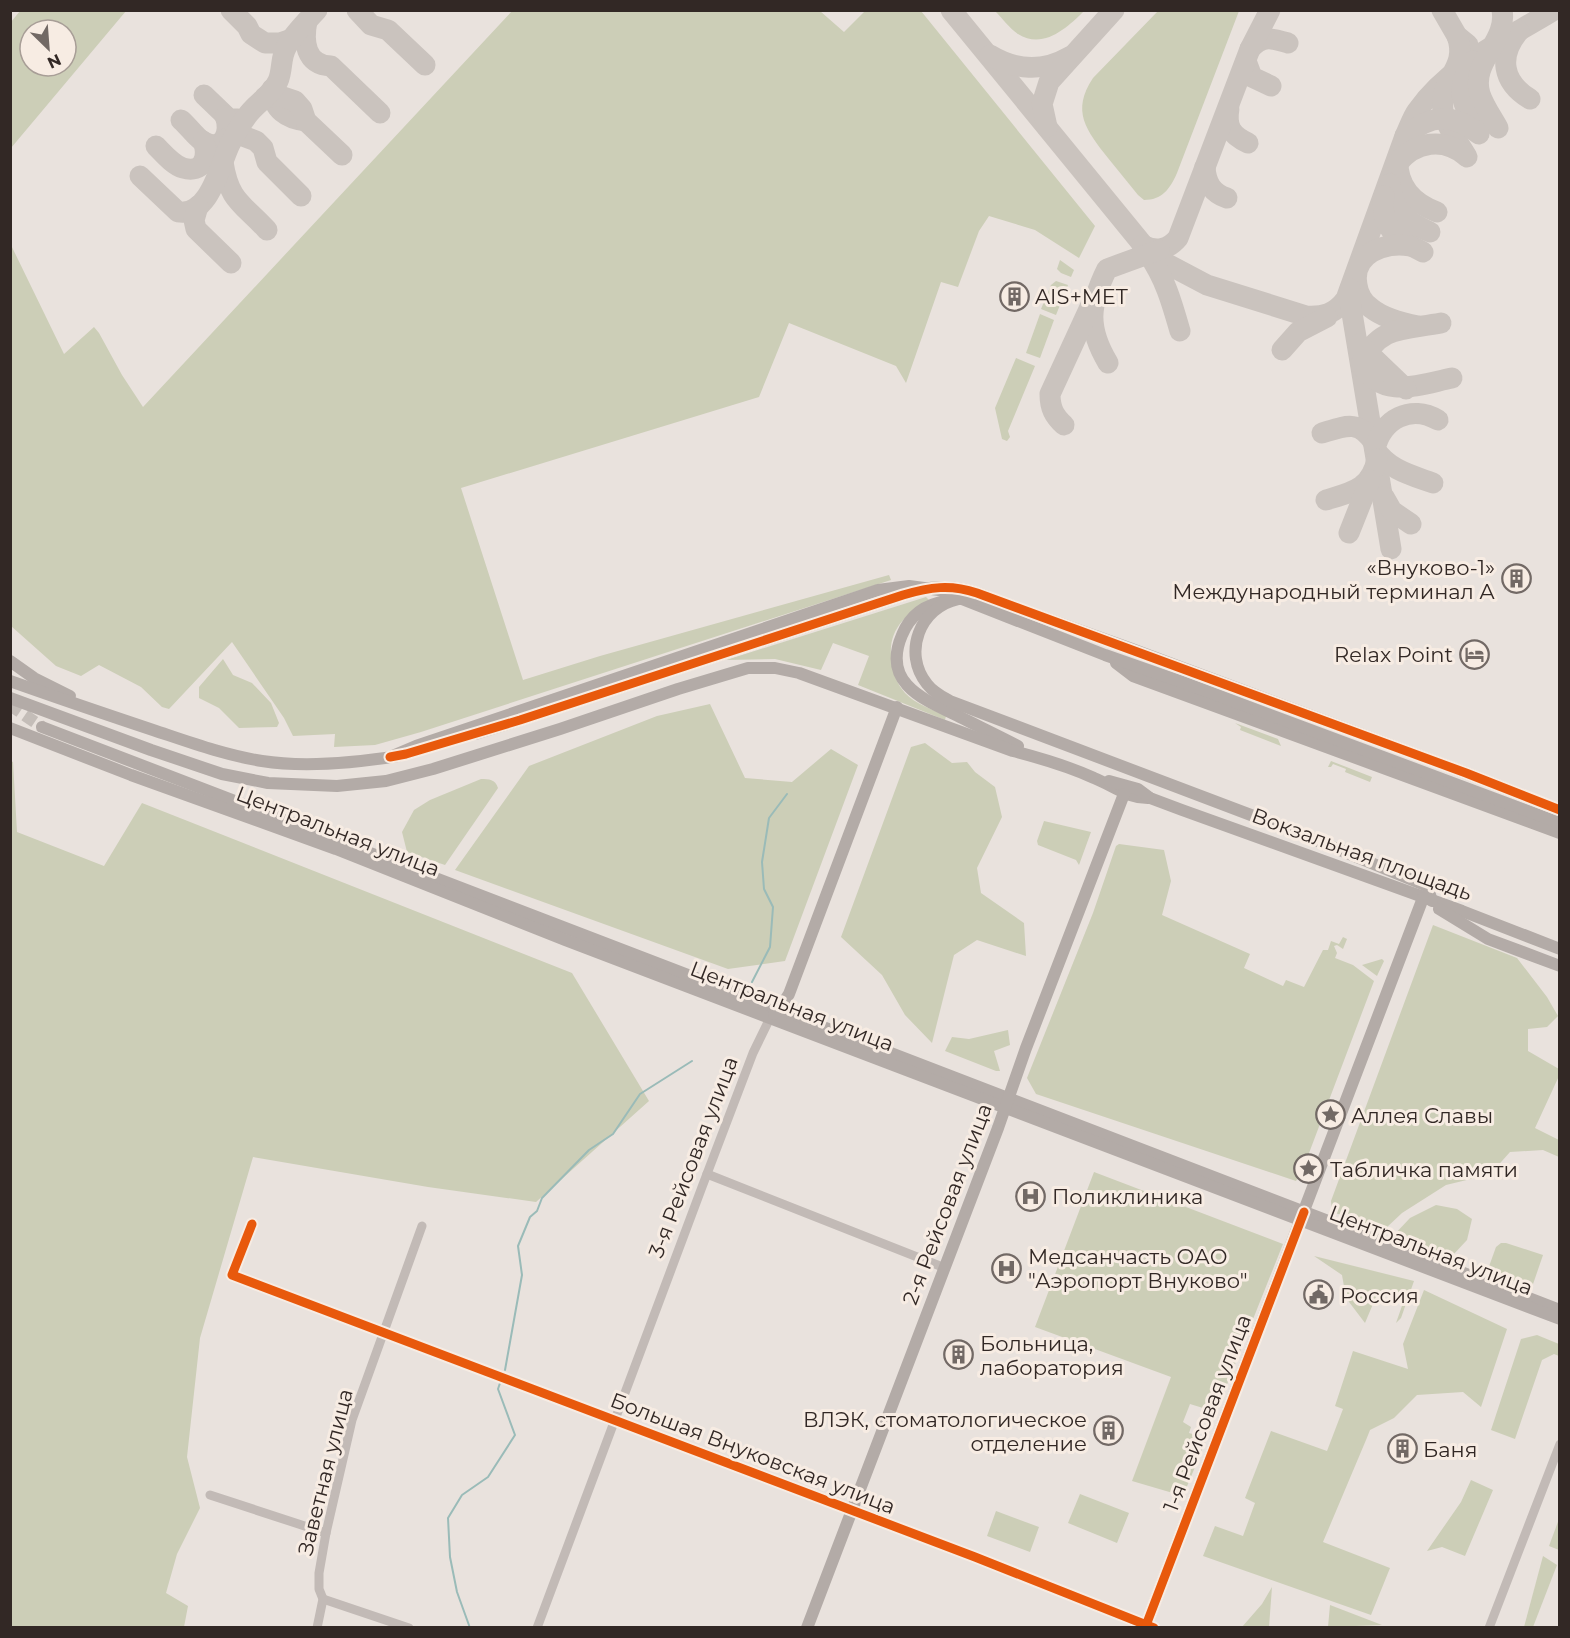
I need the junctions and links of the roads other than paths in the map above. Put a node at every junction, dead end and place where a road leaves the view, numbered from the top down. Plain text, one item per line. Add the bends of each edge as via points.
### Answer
1 (963, 599) junction
2 (1009, 605) junction
3 (1105, 655) junction
4 (10, 661) edge
5 (10, 681) edge
6 (10, 698) edge
7 (897, 707) junction
8 (100, 712) junction
9 (1285, 721) junction
10 (1269, 726) junction
11 (42, 727) tunnel mouth
12 (10, 729) edge
13 (390, 757) junction
14 (1044, 759) junction
15 (1095, 778) junction
16 (1459, 786) junction
17 (1442, 790) junction
18 (1124, 794) junction
19 (1150, 798) junction
20 (1560, 810) edge
21 (1560, 824) edge
22 (1560, 833) edge
23 (1427, 900) junction
24 (1560, 949) edge
25 (1560, 966) edge
26 (774, 1014) junction
27 (1006, 1103) junction
28 (707, 1174) junction
29 (1302, 1216) junction
30 (252, 1224) dead end
31 (422, 1226) dead end
32 (945, 1268) junction
33 (1560, 1310) edge
34 (1560, 1319) edge
35 (385, 1333) junction
36 (614, 1420) junction
37 (1560, 1444) edge
38 (210, 1495) dead end
39 (852, 1510) junction
40 (326, 1533) junction
41 (322, 1599) junction
42 (1148, 1626) edge
43 (317, 1628) edge
44 (409, 1628) edge
45 (537, 1628) edge
46 (807, 1628) edge
47 (1489, 1628) edge

1 - 3 main road
1 - 13 main road via 916,586 878,590
1 - 14 main road via 916,613 899,644 902,678 915,694
2 - 13 main road, bridge via 966,589 930,588 520,720
2 - 20 main road
2 - 23 main road, bridge via 960,599 938,607 927,618 917,636 916,660 936,694 1427,886
3 - 9 main road
3 - 10 main road via 1133,676
4 - 8 main road
5 - 8 main road
6 - 7 main road, Вокзальная площадь via 209,770 268,783 306,786 361,784 418,773 718,676 758,667 791,670
7 - 14 main road, Вокзальная площадь
7 - 26 main road, 3-я Рейсовая улица via 789,994
8 - 13 main road via 197,746 263,762 324,763
9 - 10 main road
9 - 16 main road
10 - 17 main road
11 - 26 main road, Центральная улица
12 - 26 main road, Центральная улица via 336,849 565,940
14 - 15 main road, Вокзальная площадь
15 - 18 main road, Вокзальная площадь
15 - 19 main road, Вокзальная площадь via 1138,789
16 - 17 main road
16 - 21 main road
17 - 22 main road
18 - 19 main road, Вокзальная площадь
18 - 27 main road, 2-я Рейсовая улица
19 - 23 main road, Вокзальная площадь
23 - 24 main road, Вокзальная площадь
23 - 25 main road via 1488,939
23 - 29 main road, 1-я Рейсовая улица
26 - 27 main road, Центральная улица
26 - 28 street, 3-я Рейсовая улица via 753,1053
27 - 29 main road, Центральная улица
27 - 32 main road, 2-я Рейсовая улица
28 - 32 street
28 - 36 street, 3-я Рейсовая улица
29 - 33 main road, Центральная улица
29 - 34 main road, Центральная улица
29 - 42 main road, 1-я Рейсовая улица
30 - 35 street, Большая Внуковская улица via 232,1275
31 - 35 street, Заветная улица
32 - 39 main road, 2-я Рейсовая улица
35 - 36 street, Большая Внуковская улица
35 - 40 street, Заветная улица via 352,1420
36 - 39 street, Большая Внуковская улица
36 - 45 street, 3-я Рейсовая улица
37 - 47 street
38 - 40 street
39 - 42 street, Большая Внуковская улица
39 - 46 main road, 2-я Рейсовая улица
40 - 41 street, Заветная улица via 319,1573
41 - 43 street, Заветная улица
41 - 44 street

